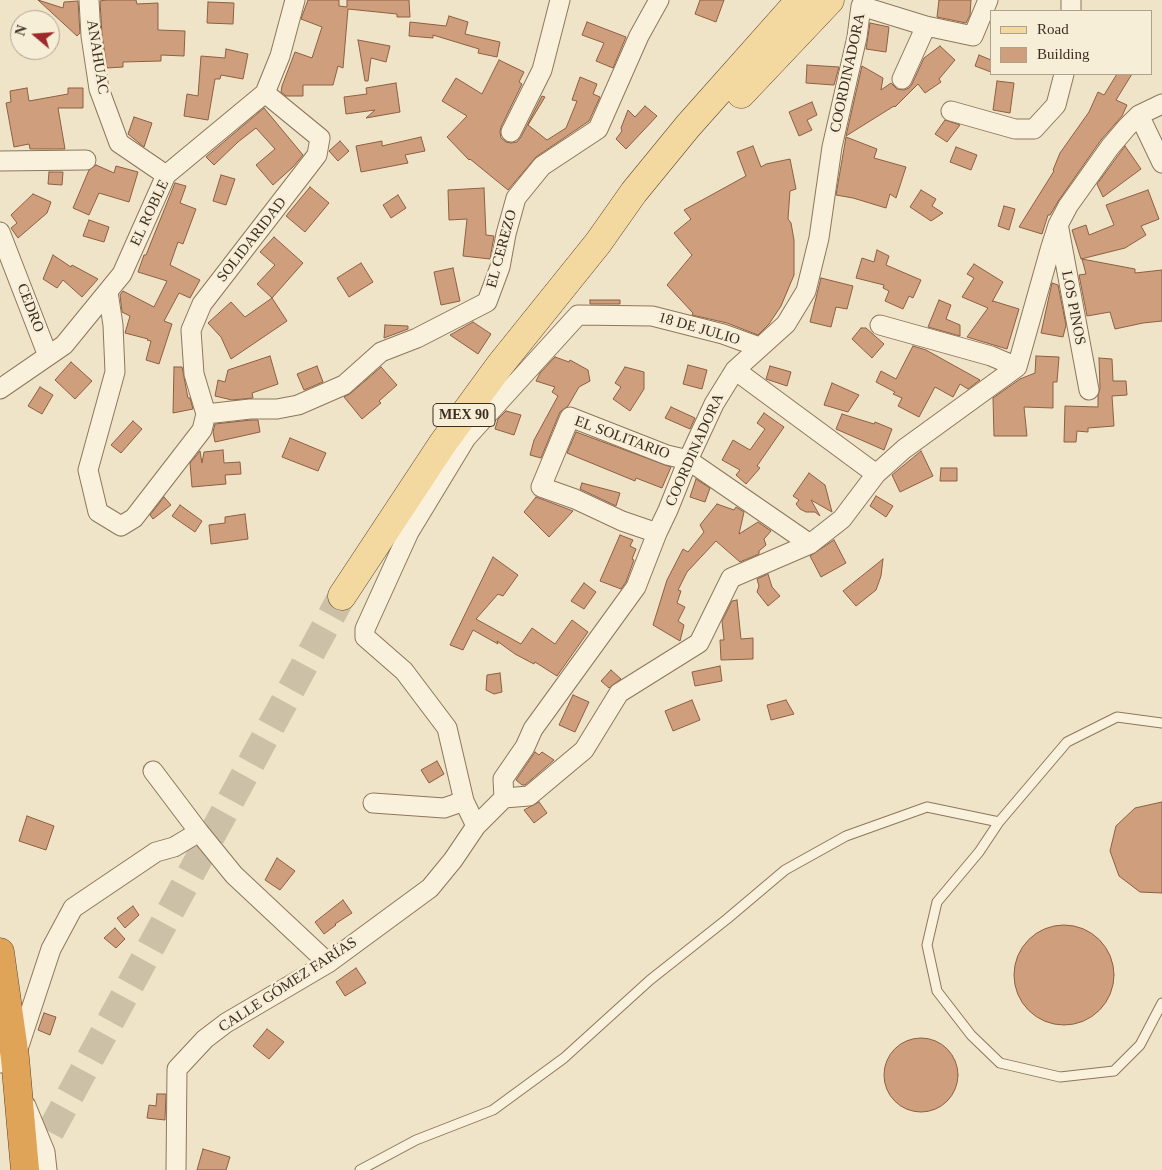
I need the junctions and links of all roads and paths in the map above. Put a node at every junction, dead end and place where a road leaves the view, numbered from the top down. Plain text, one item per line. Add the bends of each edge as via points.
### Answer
1 (89, 0) edge
2 (295, 0) edge
3 (560, 0) edge
4 (660, 0) edge
5 (988, 0) edge
6 (818, 2) edge
7 (926, 26) junction
8 (1064, 75) edge
9 (902, 79) dead end
10 (265, 93) junction
11 (1162, 104) edge
12 (951, 110) dead end
13 (1139, 116) junction
14 (511, 132) dead end
15 (86, 160) dead end
16 (0, 161) edge
17 (1162, 163) edge
18 (166, 176) junction
19 (1058, 225) junction
20 (0, 232) edge
21 (108, 292) junction
22 (880, 325) dead end
23 (758, 348) junction
24 (48, 356) junction
25 (1017, 367) junction
26 (735, 370) junction
27 (0, 389) edge
28 (1089, 390) dead end
29 (206, 414) junction
30 (688, 460) junction
31 (876, 474) junction
32 (657, 533) junction
33 (810, 544) junction
34 (342, 596) tunnel mouth
35 (1162, 723) edge
36 (153, 771) dead end
37 (504, 798) junction
38 (464, 801) junction
39 (373, 803) dead end
40 (999, 822) junction
41 (476, 826) junction
42 (199, 832) junction
43 (0, 952) edge
44 (328, 963) junction
45 (1162, 1003) edge
46 (7, 1060) edge
47 (17, 1087) junction
48 (25, 1170) edge
49 (47, 1170) edge
50 (176, 1170) edge
51 (360, 1170) edge

1 - 18 street, ANAHUAC via 99,89 119,143
2 - 10 street, EL ROBLE via 280,56
3 - 14 street via 542,70
4 - 29 street, EL CEREZO via 639,36 598,129 542,166 516,198 500,267 487,302 382,352 344,384 298,405
5 - 7 street, COORDINADORA via 973,36
6 - 34 main road, MEX 90 via 688,126 634,192 454,428
7 - 9 street
7 - 23 street, COORDINADORA via 861,6 832,147 819,238 806,291 786,324
8 - 12 street via 1056,105 1034,129 1015,129
10 - 18 street, EL ROBLE
10 - 29 street, SOLIDARIDAD via 320,138 317,155 202,304 191,330 194,374
11 - 13 street
13 - 17 street
13 - 19 street via 1110,147
15 - 16 street
18 - 21 street, EL ROBLE via 122,274
19 - 25 street
19 - 28 street, LOS PINOS
20 - 24 street, CEDRO
21 - 24 street, EL ROBLE via 64,345
21 - 29 street via 115,372 88,470 98,512 121,526 134,518 202,430
22 - 25 street via 991,356
23 - 26 street, COORDINADORA
23 - 38 street, 18 DE JULIO via 722,334 652,316 578,315 466,438 410,532 365,629 365,637 404,671 447,728
24 - 27 street, EL ROBLE
25 - 31 street via 904,449
26 - 30 street, COORDINADORA via 714,404
26 - 31 street
30 - 32 street, COORDINADORA
30 - 32 street, EL SOLITARIO via 570,417 541,487
30 - 33 street
31 - 33 street via 842,519
32 - 37 street, COORDINADORA via 636,587 533,729 503,779
33 - 37 street via 731,578 699,643 619,693 584,750 529,796
35 - 40 lane via 1117,717 1067,742
36 - 42 street
37 - 41 street, CALLE GÓMEZ FARÍAS
38 - 39 street via 444,808
38 - 41 street
40 - 45 lane via 938,902 927,945 937,991 971,1035 1000,1063 1060,1077 1114,1071 1140,1044
40 - 51 lane via 927,807 846,836 785,870 650,980 564,1058 493,1110 416,1140
41 - 44 street, CALLE GÓMEZ FARÍAS via 430,888
42 - 44 street via 234,874
42 - 46 street via 174,847 156,852 73,908 52,949
43 - 46 highway
44 - 50 street, CALLE GÓMEZ FARÍAS via 226,1023 205,1039 177,1069
46 - 47 highway
47 - 48 highway
47 - 49 street via 46,1152

